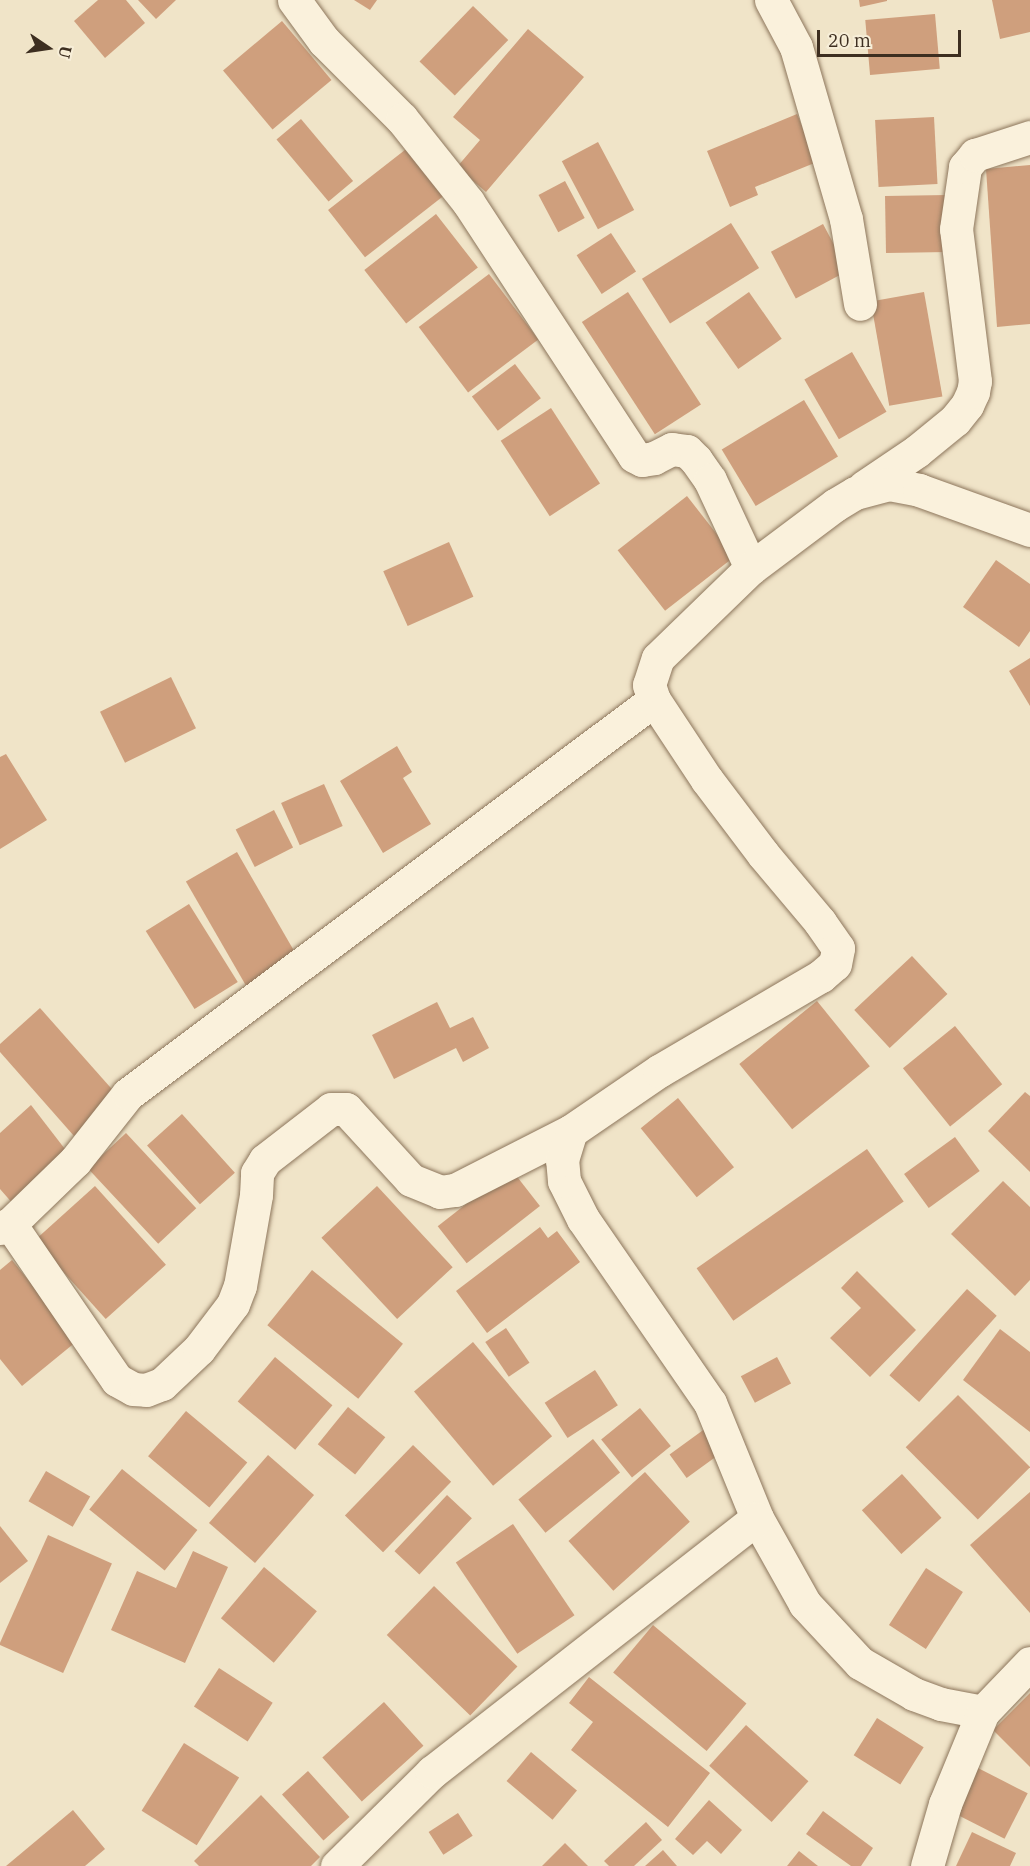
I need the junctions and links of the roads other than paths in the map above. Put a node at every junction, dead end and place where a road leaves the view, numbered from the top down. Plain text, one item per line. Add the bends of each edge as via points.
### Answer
1 (294, 0) edge
2 (770, 0) edge
3 (1030, 137) edge
4 (860, 304) dead end
5 (855, 493) junction
6 (1030, 531) edge
7 (751, 568) junction
8 (654, 700) junction
9 (571, 1131) junction
10 (5, 1226) edge
11 (757, 1518) junction
12 (1030, 1663) edge
13 (941, 1704) junction
14 (983, 1713) junction
15 (964, 1764) junction
16 (337, 1866) edge
17 (927, 1866) edge

1 - 7 street via 324,41 402,119 468,201 634,456 642,460 654,458 672,449 687,451 696,460 710,480
2 - 4 street via 796,47 846,219
3 - 5 street via 975,155 965,167 956,230 975,381 967,405 917,451
5 - 6 street via 890,484 919,490
5 - 7 street
7 - 8 street via 658,658 649,685
8 - 9 street via 707,780 838,948 835,964 659,1071
8 - 10 street via 128,1094 75,1161
9 - 10 street via 455,1190 440,1192 411,1180 345,1109 331,1109 265,1160 257,1173 240,1286 233,1304 199,1349 162,1384 146,1390 133,1389 117,1380
9 - 11 street via 562,1160 564,1181 583,1219 710,1403
11 - 13 street via 805,1605 860,1663 914,1694
11 - 16 street via 432,1772
12 - 14 street
13 - 14 street
13 - 15 street
14 - 15 street
15 - 17 street via 945,1804

